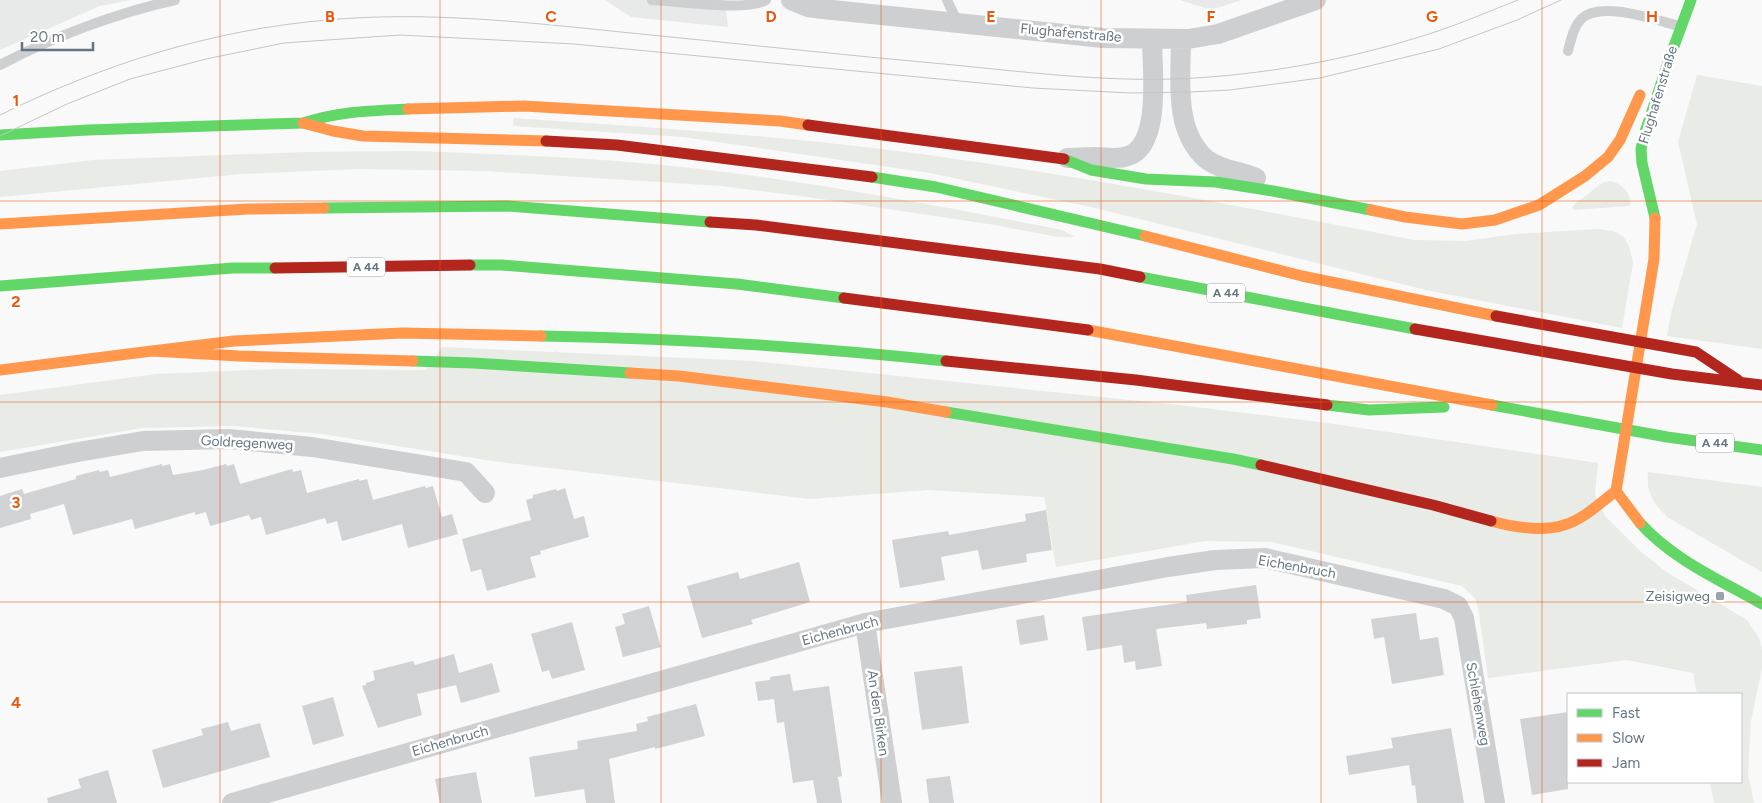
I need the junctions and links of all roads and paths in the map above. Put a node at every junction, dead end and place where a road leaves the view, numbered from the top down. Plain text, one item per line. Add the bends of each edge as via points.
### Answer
1 (175, 0) edge
2 (652, 0) edge
3 (766, 0) edge
4 (791, 0) edge
5 (947, 0) edge
6 (1316, 0) edge
7 (1691, 0) edge
8 (958, 22) junction
9 (1680, 26) junction
10 (1152, 39) junction
11 (1180, 39) junction
12 (1568, 51) dead end
13 (1670, 57) junction
14 (0, 65) edge
15 (1654, 69) dead end
16 (1644, 86) dead end
17 (303, 123) junction
18 (0, 135) edge
19 (1064, 159) junction
20 (1631, 163) dead end
21 (1645, 175) junction
22 (1273, 190) junction
23 (0, 224) edge
24 (0, 286) edge
25 (152, 351) junction
26 (0, 370) edge
27 (1742, 382) junction
28 (1762, 385) edge
29 (1496, 405) junction
30 (1762, 450) edge
31 (0, 468) edge
32 (1616, 490) junction
33 (485, 493) dead end
34 (1762, 604) edge
35 (1458, 606) joint
36 (865, 623) junction
37 (232, 803) edge
38 (892, 803) edge
39 (1495, 803) edge

1 - 14 lane via 112,18
2 - 3 lane via 741,6
4 - 8 street, Flughafenstraße via 816,8
5 - 8 lane
6 - 11 street, Flughafenstraße via 1218,34
7 - 9 main road, Flughafenstraße
8 - 10 street, Flughafenstraße via 1103,38
9 - 12 lane via 1624,11 1600,10 1583,17
9 - 13 main road, Flughafenstraße
10 - 11 street, Flughafenstraße
10 - 19 street via 1152,116 1148,135 1139,150 1116,158
11 - 22 street via 1182,111 1194,146 1218,166 1258,179
13 - 15 main road
13 - 21 main road, Flughafenstraße via 1641,149
16 - 22 main road via 1613,158 1538,204 1495,220 1462,224
17 - 18 main road
17 - 19 main road via 355,110 524,106 780,121
17 - 27 main road via 362,136 617,145 936,187 1302,276 1463,310 1696,352
19 - 22 main road via 1091,170 1146,179 1216,182
20 - 21 main road
21 - 32 main road, Flughafenstraße via 1656,217 1656,236
23 - 27 main road, A 44 via 248,209 506,206 756,225 1100,269 1478,341 1672,374
24 - 29 main road, A 44 via 233,268 512,266 736,284 1084,330
25 - 26 main road
25 - 29 main road via 234,341 402,332 623,338 941,360 1136,380 1370,410
25 - 32 main road via 474,363 679,376 878,401 1233,459 1502,524 1539,528 1564,525 1588,513
27 - 28 main road, A 44
29 - 30 main road, A 44 via 1668,437
31 - 33 street, Goldregenweg via 143,441 228,439 312,447 466,472
32 - 34 main road via 1652,537 1680,557
35 - 36 street, Eichenbruch via 1444,599 1265,558 1215,560 1168,567
35 - 39 street, Schlehenweg via 1464,618
36 - 37 street, Eichenbruch
36 - 38 street, An den Birken

